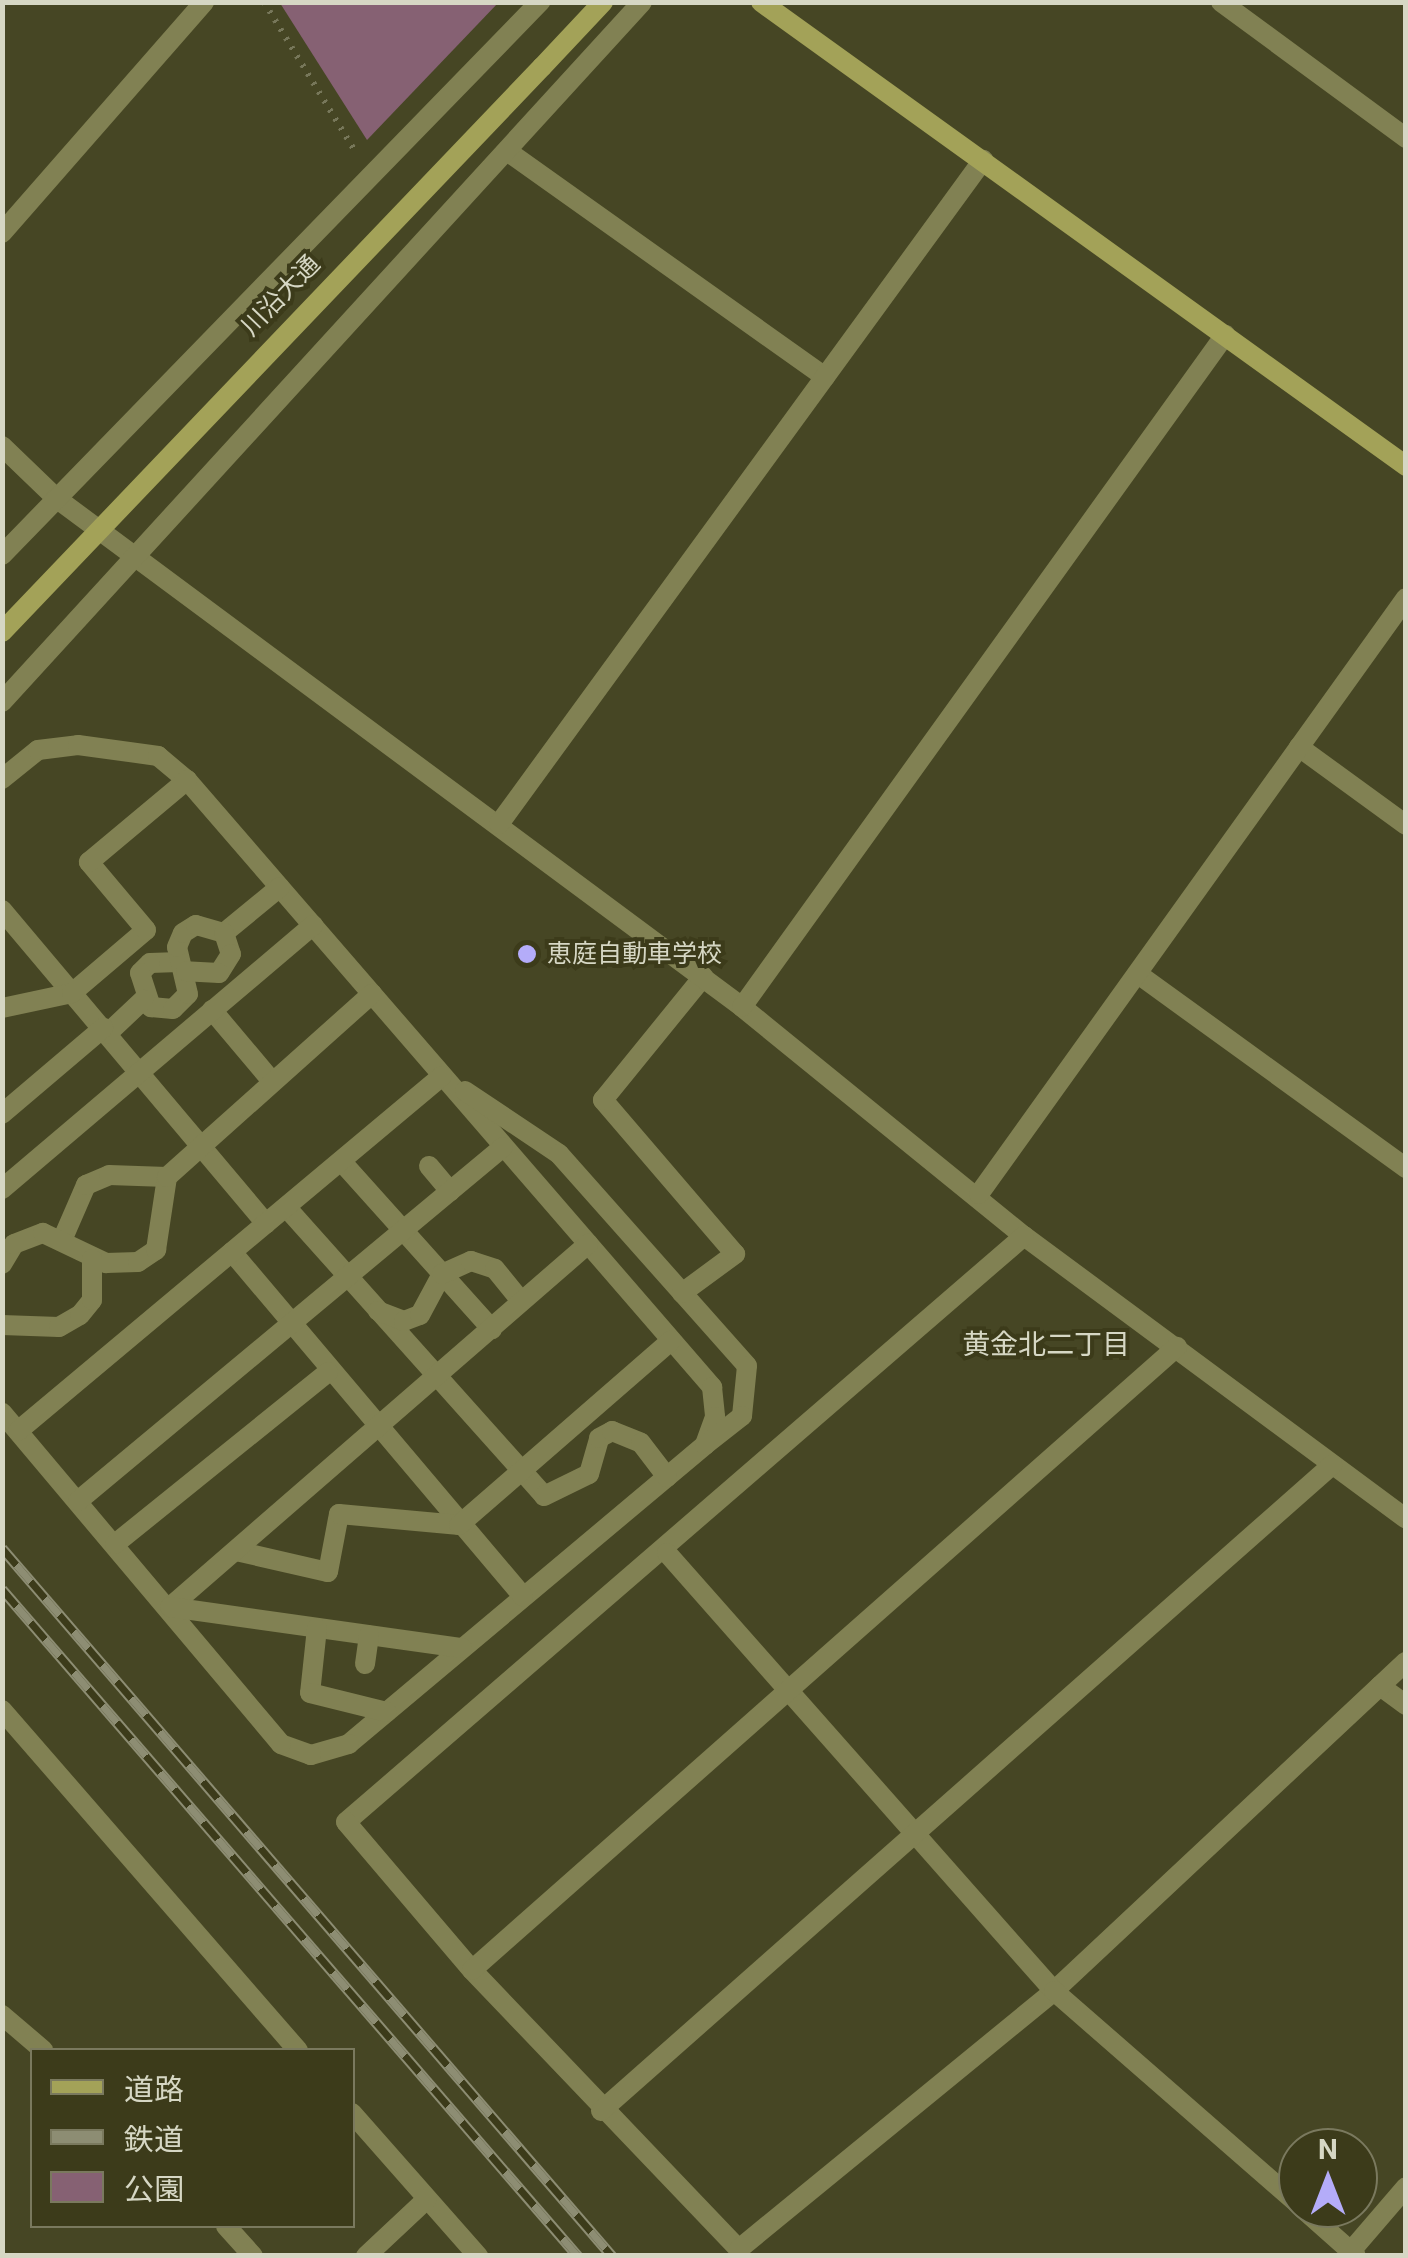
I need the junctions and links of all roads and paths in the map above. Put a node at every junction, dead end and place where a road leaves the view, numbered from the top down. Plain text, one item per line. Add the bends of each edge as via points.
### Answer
1 (204, 2) edge
2 (264, 2) edge
3 (540, 2) edge
4 (603, 2) edge
5 (642, 2) edge
6 (761, 2) edge
7 (1221, 2) edge
8 (1406, 138) edge
9 (507, 151) junction
10 (983, 160) junction
11 (363, 164) dead end
12 (2, 233) edge
13 (1226, 335) junction
14 (825, 377) junction
15 (2, 446) edge
16 (1406, 466) edge
17 (56, 498) junction
18 (138, 554) junction
19 (2, 555) edge
20 (1406, 598) edge
21 (2, 632) edge
22 (2, 702) edge
23 (1299, 747) junction
24 (2, 779) edge
25 (187, 780) junction
26 (499, 824) junction
27 (1406, 825) edge
28 (280, 887) junction
29 (2, 910) edge
30 (313, 925) junction
31 (224, 933) junction
32 (183, 967) junction
33 (1138, 974) junction
34 (702, 977) junction
35 (72, 993) junction
36 (372, 994) junction
37 (143, 1000) junction
38 (742, 1007) junction
39 (2, 1008) edge
40 (212, 1010) junction
41 (105, 1031) junction
42 (139, 1072) junction
43 (442, 1076) junction
44 (271, 1080) junction
45 (2, 1114) edge
46 (198, 1142) junction
47 (503, 1147) junction
48 (341, 1161) junction
49 (429, 1166) dead end
50 (1406, 1168) edge
51 (167, 1177) junction
52 (2, 1189) edge
53 (450, 1191) junction
54 (979, 1194) junction
55 (286, 1207) junction
56 (266, 1224) junction
57 (403, 1230) junction
58 (1024, 1236) junction
59 (63, 1238) junction
60 (588, 1244) junction
61 (232, 1252) junction
62 (92, 1260) junction
63 (2, 1264) edge
64 (442, 1274) junction
65 (346, 1276) junction
66 (682, 1293) junction
67 (522, 1301) junction
68 (376, 1310) junction
69 (290, 1323) junction
70 (2, 1325) edge
71 (492, 1329) junction
72 (672, 1341) junction
73 (1177, 1348) junction
74 (328, 1372) junction
75 (436, 1379) junction
76 (2, 1413) edge
77 (18, 1432) junction
78 (377, 1432) junction
79 (706, 1445) junction
80 (1332, 1465) junction
81 (518, 1473) junction
82 (667, 1477) junction
83 (78, 1500) junction
84 (1406, 1519) edge
85 (458, 1525) junction
86 (115, 1544) junction
87 (236, 1551) junction
88 (666, 1553) junction
89 (523, 1596) junction
90 (170, 1608) junction
91 (317, 1628) junction
92 (368, 1636) junction
93 (462, 1648) junction
94 (1406, 1662) edge
95 (365, 1664) dead end
96 (1380, 1686) junction
97 (783, 1692) junction
98 (1406, 1705) edge
99 (2, 1710) edge
100 (387, 1712) junction
101 (915, 1841) junction
102 (472, 1970) junction
103 (1054, 1991) junction
104 (2, 2015) edge
105 (40, 2048) edge
106 (296, 2048) edge
107 (601, 2110) junction
108 (355, 2116) edge
109 (1278, 2187) edge
110 (1406, 2187) edge
111 (426, 2198) junction
112 (228, 2228) edge
113 (1325, 2228) edge
114 (1354, 2253) edge
115 (253, 2256) edge
116 (366, 2256) edge
117 (478, 2256) edge

1 - 12 street
2 - 11 path
3 - 17 street
4 - 21 street, 川沿大通, bridge
5 - 9 street
6 - 10 street
7 - 8 street
9 - 14 street
9 - 18 street
10 - 13 street
10 - 14 street
13 - 16 street
13 - 38 street
14 - 26 street
15 - 17 street
17 - 18 street
17 - 19 street
18 - 22 street
18 - 26 street
20 - 23 street
23 - 27 street
23 - 33 street
24 - 25 street via 38,750 78,744 158,756
25 - 28 street
25 - 35 street via 89,862 146,930
26 - 34 street
28 - 30 street
28 - 31 street
29 - 35 street
30 - 36 street
30 - 40 street
31 - 32 street via 196,925 183,933
31 - 32 street via 231,954 219,973
32 - 37 street via 150,963 138,987
32 - 37 street via 188,994 172,1009
33 - 50 street
33 - 54 street
34 - 38 street
34 - 66 street via 603,1100 735,1254
35 - 39 street
35 - 41 street
36 - 43 street
36 - 44 street
37 - 41 street
38 - 54 street
40 - 42 street
40 - 44 street
41 - 42 street
41 - 45 street
42 - 46 street
42 - 52 street
43 - 47 street
43 - 48 street
43 - 66 street via 559,1154
44 - 46 street
46 - 51 street
46 - 56 street
47 - 53 street
47 - 60 street
48 - 55 street
48 - 57 street
49 - 53 street
51 - 59 street via 109,1175 86,1185
51 - 62 street via 156,1250 124,1265
53 - 57 street
54 - 58 street
55 - 56 street
55 - 65 street
56 - 61 street
57 - 64 street
57 - 65 street
58 - 73 street
58 - 88 street
59 - 62 street
59 - 63 street via 26,1236
60 - 67 street
60 - 72 street
61 - 69 street
61 - 77 street
62 - 70 street via 92,1300 80,1315 59,1327
64 - 67 street via 456,1263 483,1264
64 - 68 street via 420,1315 404,1321
64 - 71 street
65 - 68 street
65 - 69 street
66 - 79 street via 747,1366 742,1416
67 - 71 street
68 - 75 street
69 - 74 street
69 - 83 street
71 - 75 street
72 - 79 street via 712,1387
72 - 81 street
73 - 80 street
73 - 97 street
74 - 78 street
74 - 86 street
75 - 78 street
75 - 81 street
76 - 77 street
77 - 83 street
78 - 85 street
78 - 87 street
79 - 82 street
80 - 84 street
80 - 101 street
81 - 82 street via 544,1496 558,1493 589,1474 599,1438 612,1431 641,1442
81 - 85 street
82 - 89 street
83 - 86 street
85 - 87 street via 339,1514 328,1572
85 - 89 street
86 - 90 street
87 - 90 street
88 - 97 street
88 - 102 street via 346,1822
89 - 93 street
90 - 91 street
90 - 100 street via 281,1744 311,1755 349,1744
91 - 92 street
91 - 100 street via 310,1694
92 - 93 street
92 - 95 street
93 - 100 street
94 - 96 street
96 - 98 street
96 - 103 street
97 - 101 street
97 - 102 street
99 - 106 street
101 - 103 street
101 - 107 street
102 - 107 street
103 - 107 street via 740,2249
103 - 109 street
104 - 105 street
108 - 111 street
110 - 114 street
111 - 116 street
111 - 117 street
112 - 115 street
113 - 114 street

